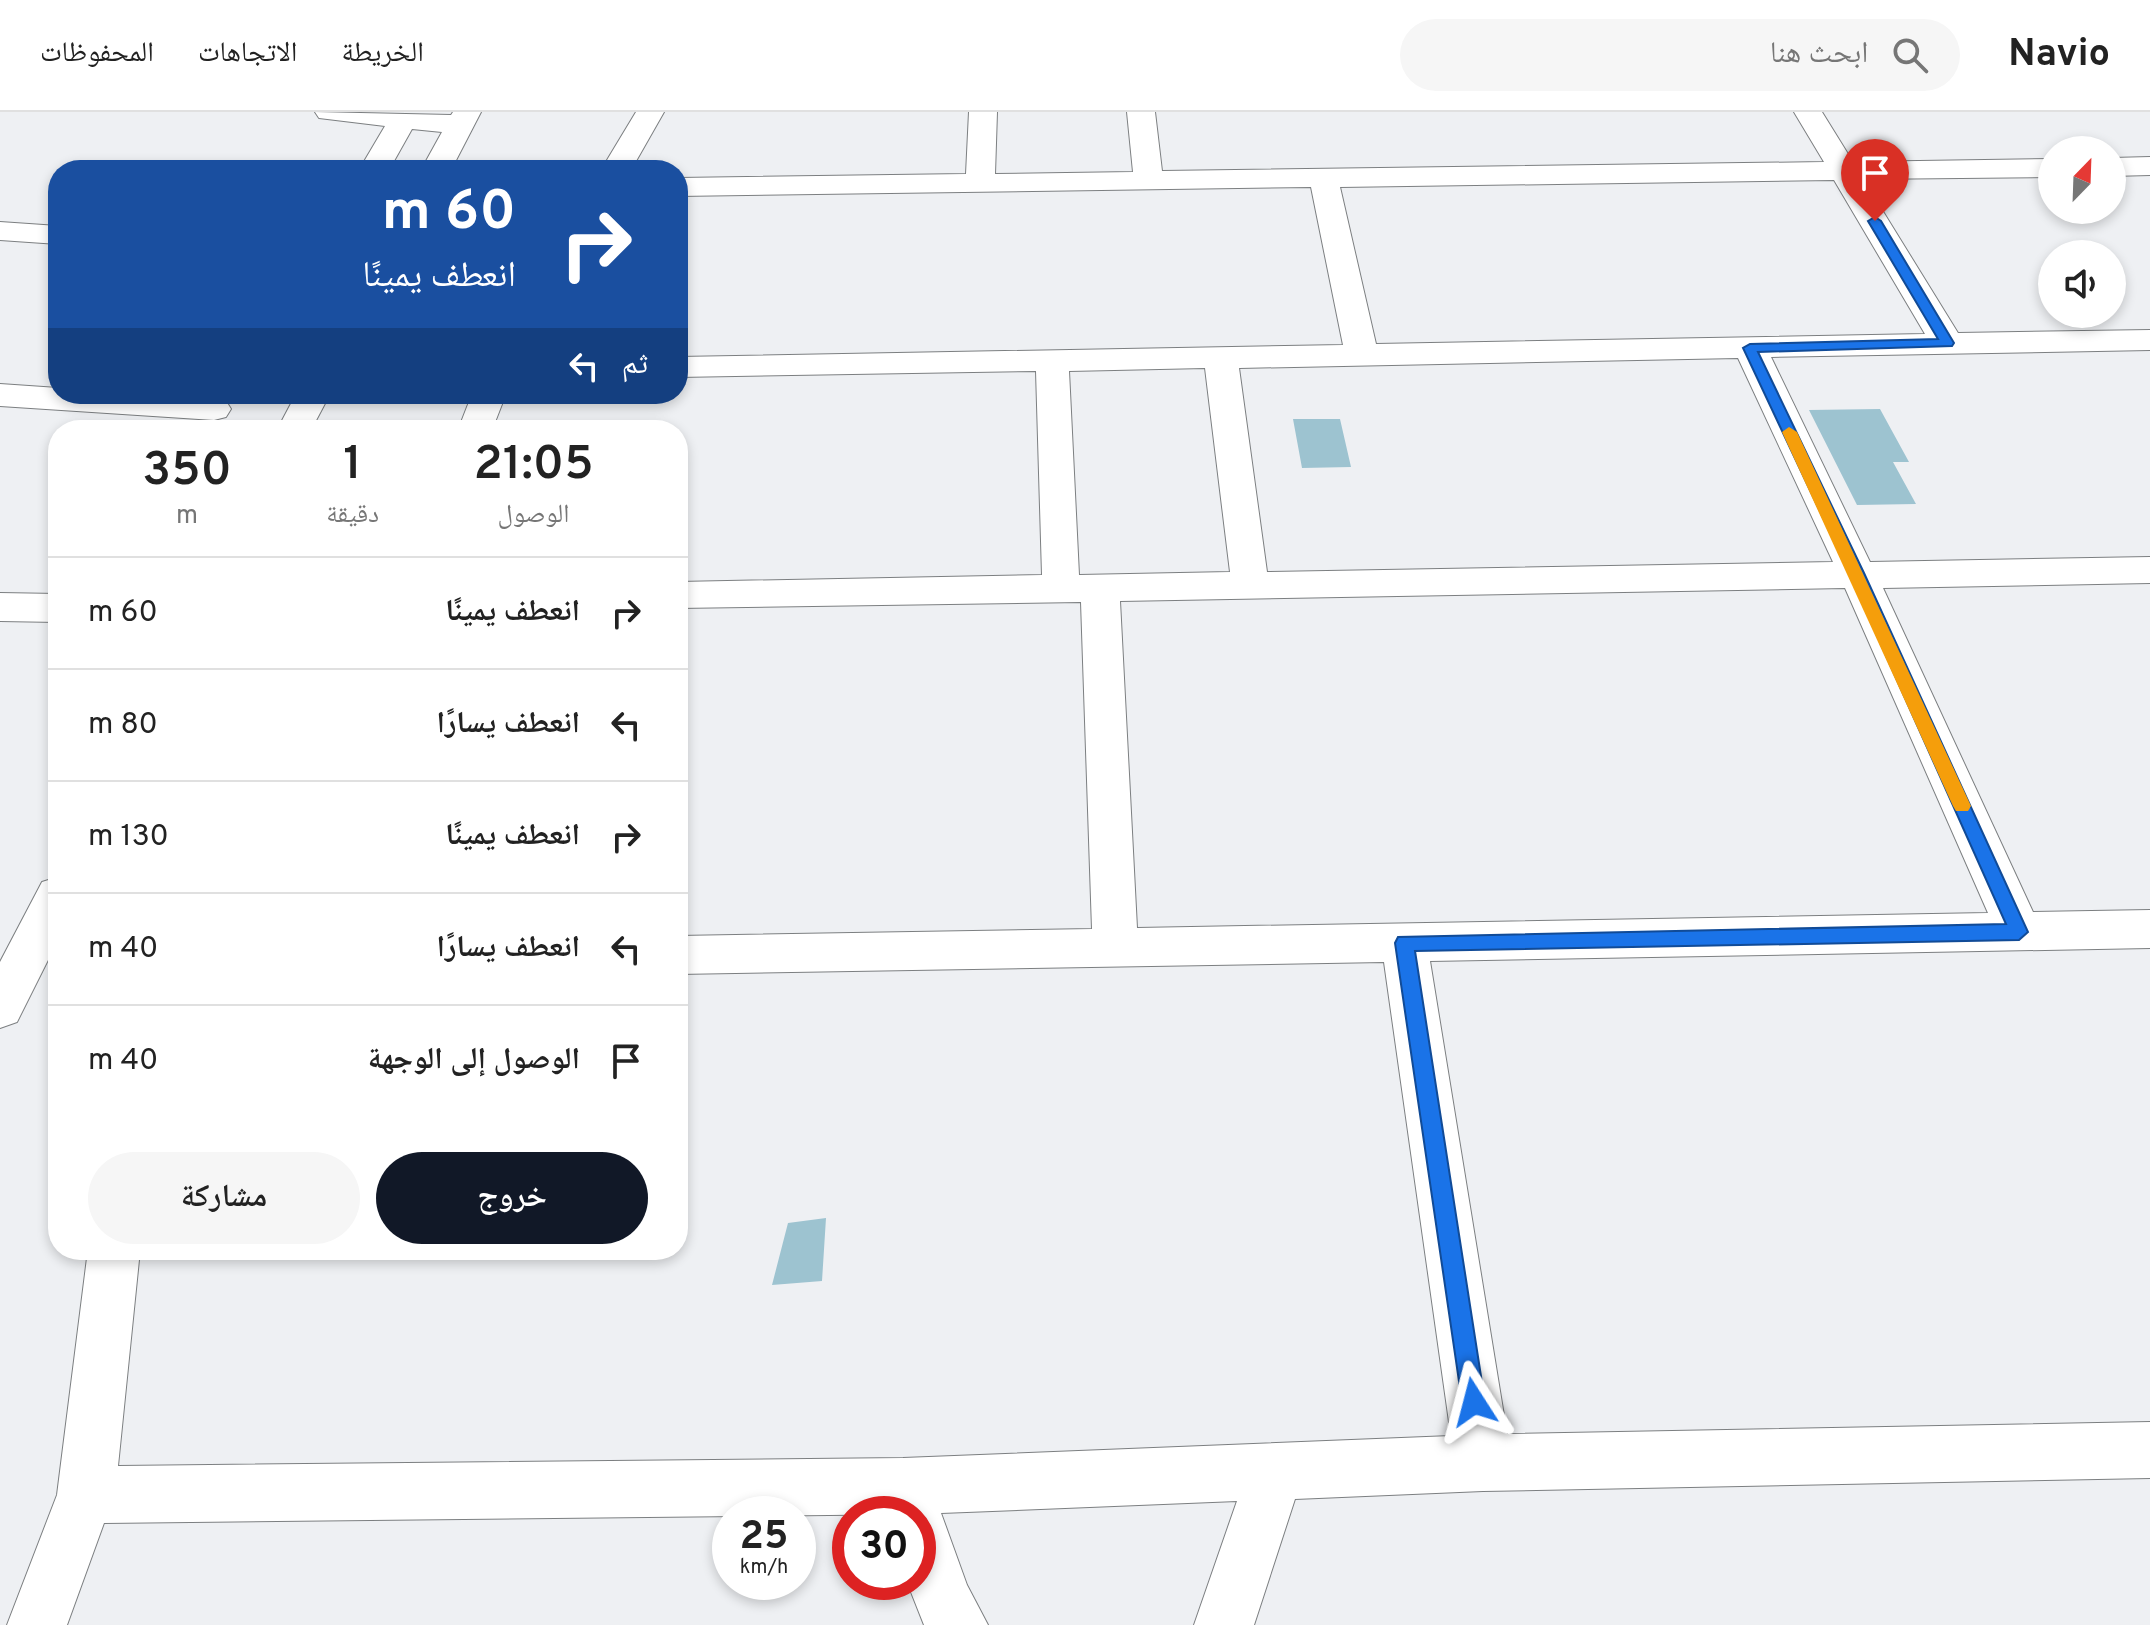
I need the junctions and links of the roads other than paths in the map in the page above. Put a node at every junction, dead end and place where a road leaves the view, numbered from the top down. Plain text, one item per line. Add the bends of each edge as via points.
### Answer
1 (329, 112) edge
2 (650, 112) edge
3 (983, 112) edge
4 (1141, 112) edge
5 (1808, 112) edge
6 (464, 118) edge
7 (403, 119) junction
8 (380, 160) edge
9 (441, 160) edge
10 (623, 160) edge
11 (2150, 166) edge
12 (2126, 167) edge
13 (2038, 168) edge
14 (1845, 171) junction
15 (1324, 180) junction
16 (980, 183) junction
17 (1149, 183) junction
18 (688, 187) edge
19 (0, 231) edge
20 (48, 234) edge
21 (2150, 340) edge
22 (1947, 343) junction
23 (1750, 348) junction
24 (1362, 354) junction
25 (1221, 360) junction
26 (1052, 361) junction
27 (688, 367) edge
28 (0, 395) edge
29 (48, 399) edge
30 (120, 404) edge
31 (213, 411) edge
32 (2150, 570) edge
33 (1857, 573) junction
34 (1250, 584) junction
35 (1080, 587) junction
36 (688, 595) edge
37 (48, 608) edge
38 (2, 610) edge
39 (2150, 929) edge
40 (2019, 932) junction
41 (48, 936) edge
42 (1404, 943) junction
43 (1115, 947) junction
44 (688, 955) edge
45 (42, 961) edge
46 (0, 1008) edge
47 (113, 1260) edge
48 (2150, 1450) edge
49 (1483, 1463) junction
50 (1275, 1473) junction
51 (86, 1495) junction
52 (936, 1507) edge
53 (832, 1509) edge
54 (936, 1581) edge
55 (37, 1625) edge
56 (958, 1625) edge
57 (1224, 1625) edge

1 - 7 street
2 - 10 street
3 - 16 street
4 - 17 street
5 - 14 street
6 - 7 street
6 - 9 street
7 - 8 street
11 - 12 street
13 - 14 street
14 - 15 street
14 - 22 street
15 - 17 street
15 - 24 street
16 - 17 street
16 - 18 street
19 - 20 street
21 - 22 street
22 - 23 street
23 - 24 street
23 - 33 street
24 - 25 street
25 - 26 street
25 - 34 street
26 - 27 street
26 - 35 street
28 - 29 street
30 - 31 street
32 - 33 street
33 - 34 street
33 - 40 street
34 - 35 street
35 - 36 street
35 - 43 street
37 - 38 street
39 - 40 street
40 - 42 street
41 - 45 street
42 - 43 street
42 - 49 street
43 - 44 street
45 - 46 street
47 - 51 street
48 - 49 street
49 - 50 street
50 - 52 street
50 - 57 street
51 - 53 street
51 - 55 street
54 - 56 street

